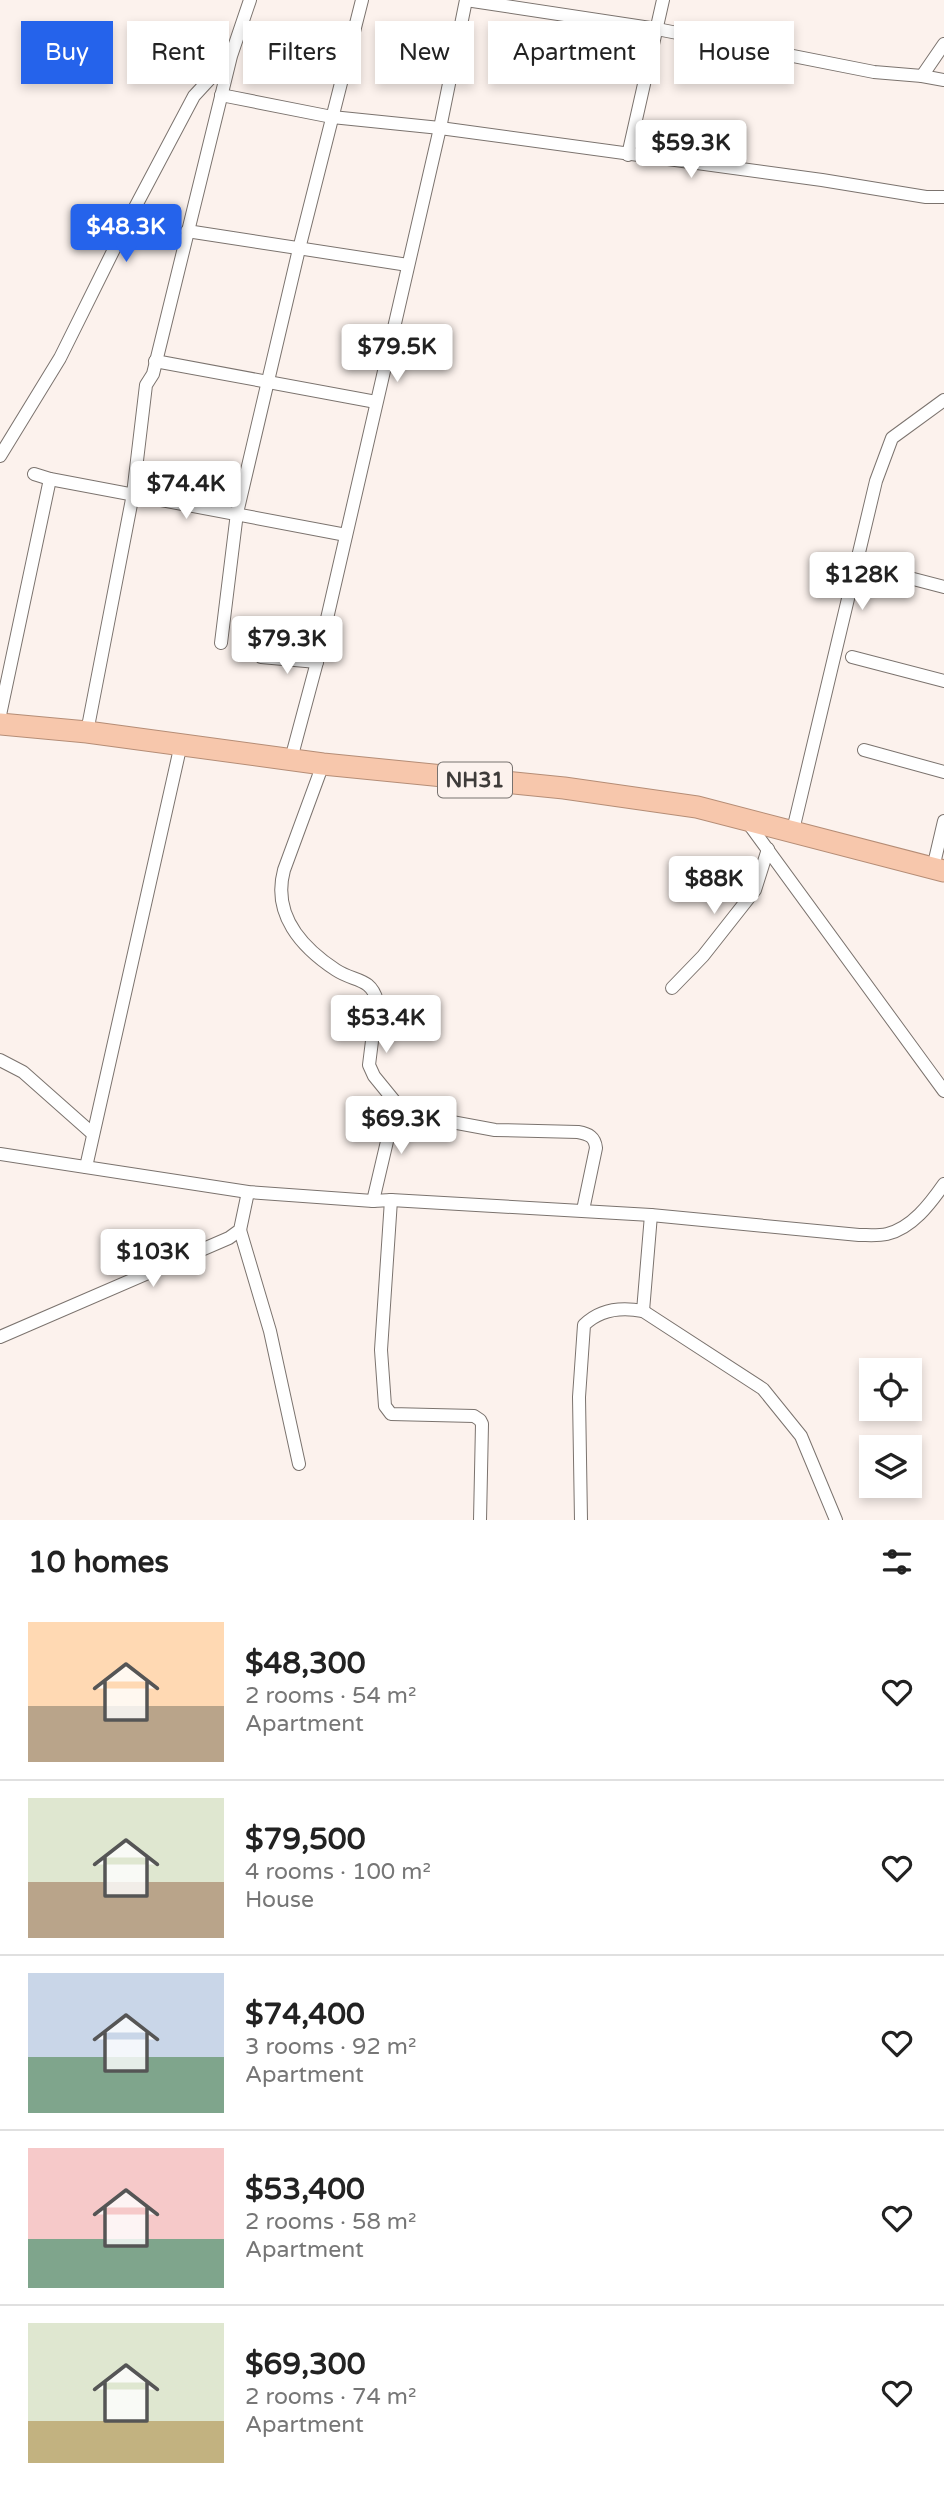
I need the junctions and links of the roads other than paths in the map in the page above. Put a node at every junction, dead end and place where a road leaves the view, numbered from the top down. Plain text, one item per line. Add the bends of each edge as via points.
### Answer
1 (250, 0) edge
2 (362, 0) edge
3 (466, 0) edge
4 (663, 0) edge
5 (604, 21) edge
6 (659, 21) edge
7 (660, 30) edge
8 (944, 44) edge
9 (231, 56) junction
10 (922, 76) junction
11 (944, 80) edge
12 (644, 84) edge
13 (221, 95) junction
14 (332, 117) junction
15 (440, 128) junction
16 (628, 155) junction
17 (944, 197) edge
18 (187, 231) junction
19 (299, 249) junction
20 (408, 265) junction
21 (155, 362) junction
22 (267, 381) junction
23 (944, 400) edge
24 (376, 401) junction
25 (0, 456) edge
26 (34, 474) dead end
27 (50, 479) junction
28 (133, 494) junction
29 (237, 513) junction
30 (346, 534) junction
31 (874, 569) dead end
32 (944, 587) edge
33 (221, 643) dead end
34 (261, 657) dead end
35 (852, 657) dead end
36 (317, 662) junction
37 (944, 681) edge
38 (0, 715) edge
39 (0, 724) edge
40 (87, 732) junction
41 (181, 744) junction
42 (864, 750) dead end
43 (291, 759) junction
44 (323, 764) junction
45 (944, 772) edge
46 (746, 820) junction
47 (944, 821) edge
48 (793, 830) junction
49 (768, 849) junction
50 (938, 869) edge
51 (671, 988) dead end
52 (0, 1060) edge
53 (944, 1091) edge
54 (396, 1103) junction
55 (93, 1134) junction
56 (0, 1154) edge
57 (86, 1167) junction
58 (944, 1184) edge
59 (248, 1192) junction
60 (391, 1200) junction
61 (373, 1201) junction
62 (583, 1210) junction
63 (651, 1215) junction
64 (240, 1230) junction
65 (643, 1311) junction
66 (0, 1337) edge
67 (299, 1464) dead end
68 (481, 1520) edge
69 (581, 1520) edge
70 (836, 1520) edge

1 - 9 street
2 - 14 street
3 - 5 street
3 - 15 street
4 - 6 street
7 - 10 street via 874,72
8 - 10 street
9 - 13 street
9 - 25 street via 194,96 60,358
10 - 11 street
12 - 16 street
13 - 14 street
13 - 18 street
14 - 15 street
14 - 19 street
15 - 16 street
15 - 20 street
16 - 17 street
18 - 19 street
18 - 21 street
19 - 20 street
19 - 22 street
20 - 24 street
21 - 22 street
21 - 28 street via 146,385
22 - 24 street
22 - 29 street
23 - 48 street via 891,438 876,481
24 - 30 street
26 - 27 street
27 - 28 street
27 - 38 street
28 - 29 street
28 - 40 street
29 - 30 street
29 - 33 street
30 - 36 street
31 - 32 street
34 - 36 street
35 - 37 street
36 - 43 street
39 - 40 highway, NH31
40 - 41 highway, NH31
41 - 43 highway, NH31
41 - 55 street
42 - 45 street
43 - 44 highway, NH31
44 - 46 highway, NH31 via 564,789 697,807
44 - 54 street via 280,883 282,902 299,940 337,971 370,985 375,993 369,1065
46 - 48 highway, NH31
46 - 49 street
47 - 50 street
48 - 50 highway, NH31
49 - 51 street via 755,890
49 - 53 street
52 - 55 street via 23,1072
54 - 61 street
54 - 62 street via 414,1115 495,1130 589,1134 596,1149
55 - 57 street
56 - 57 street
57 - 59 street
58 - 63 street via 930,1205 906,1226 887,1234
59 - 61 street
59 - 64 street
60 - 61 street
60 - 62 street
60 - 68 street via 381,1350 385,1406 390,1413 474,1416 480,1420
62 - 63 street
63 - 65 street
64 - 66 street
64 - 67 street via 270,1331
65 - 69 street via 601,1312 584,1325 579,1398
65 - 70 street via 762,1389 801,1436

